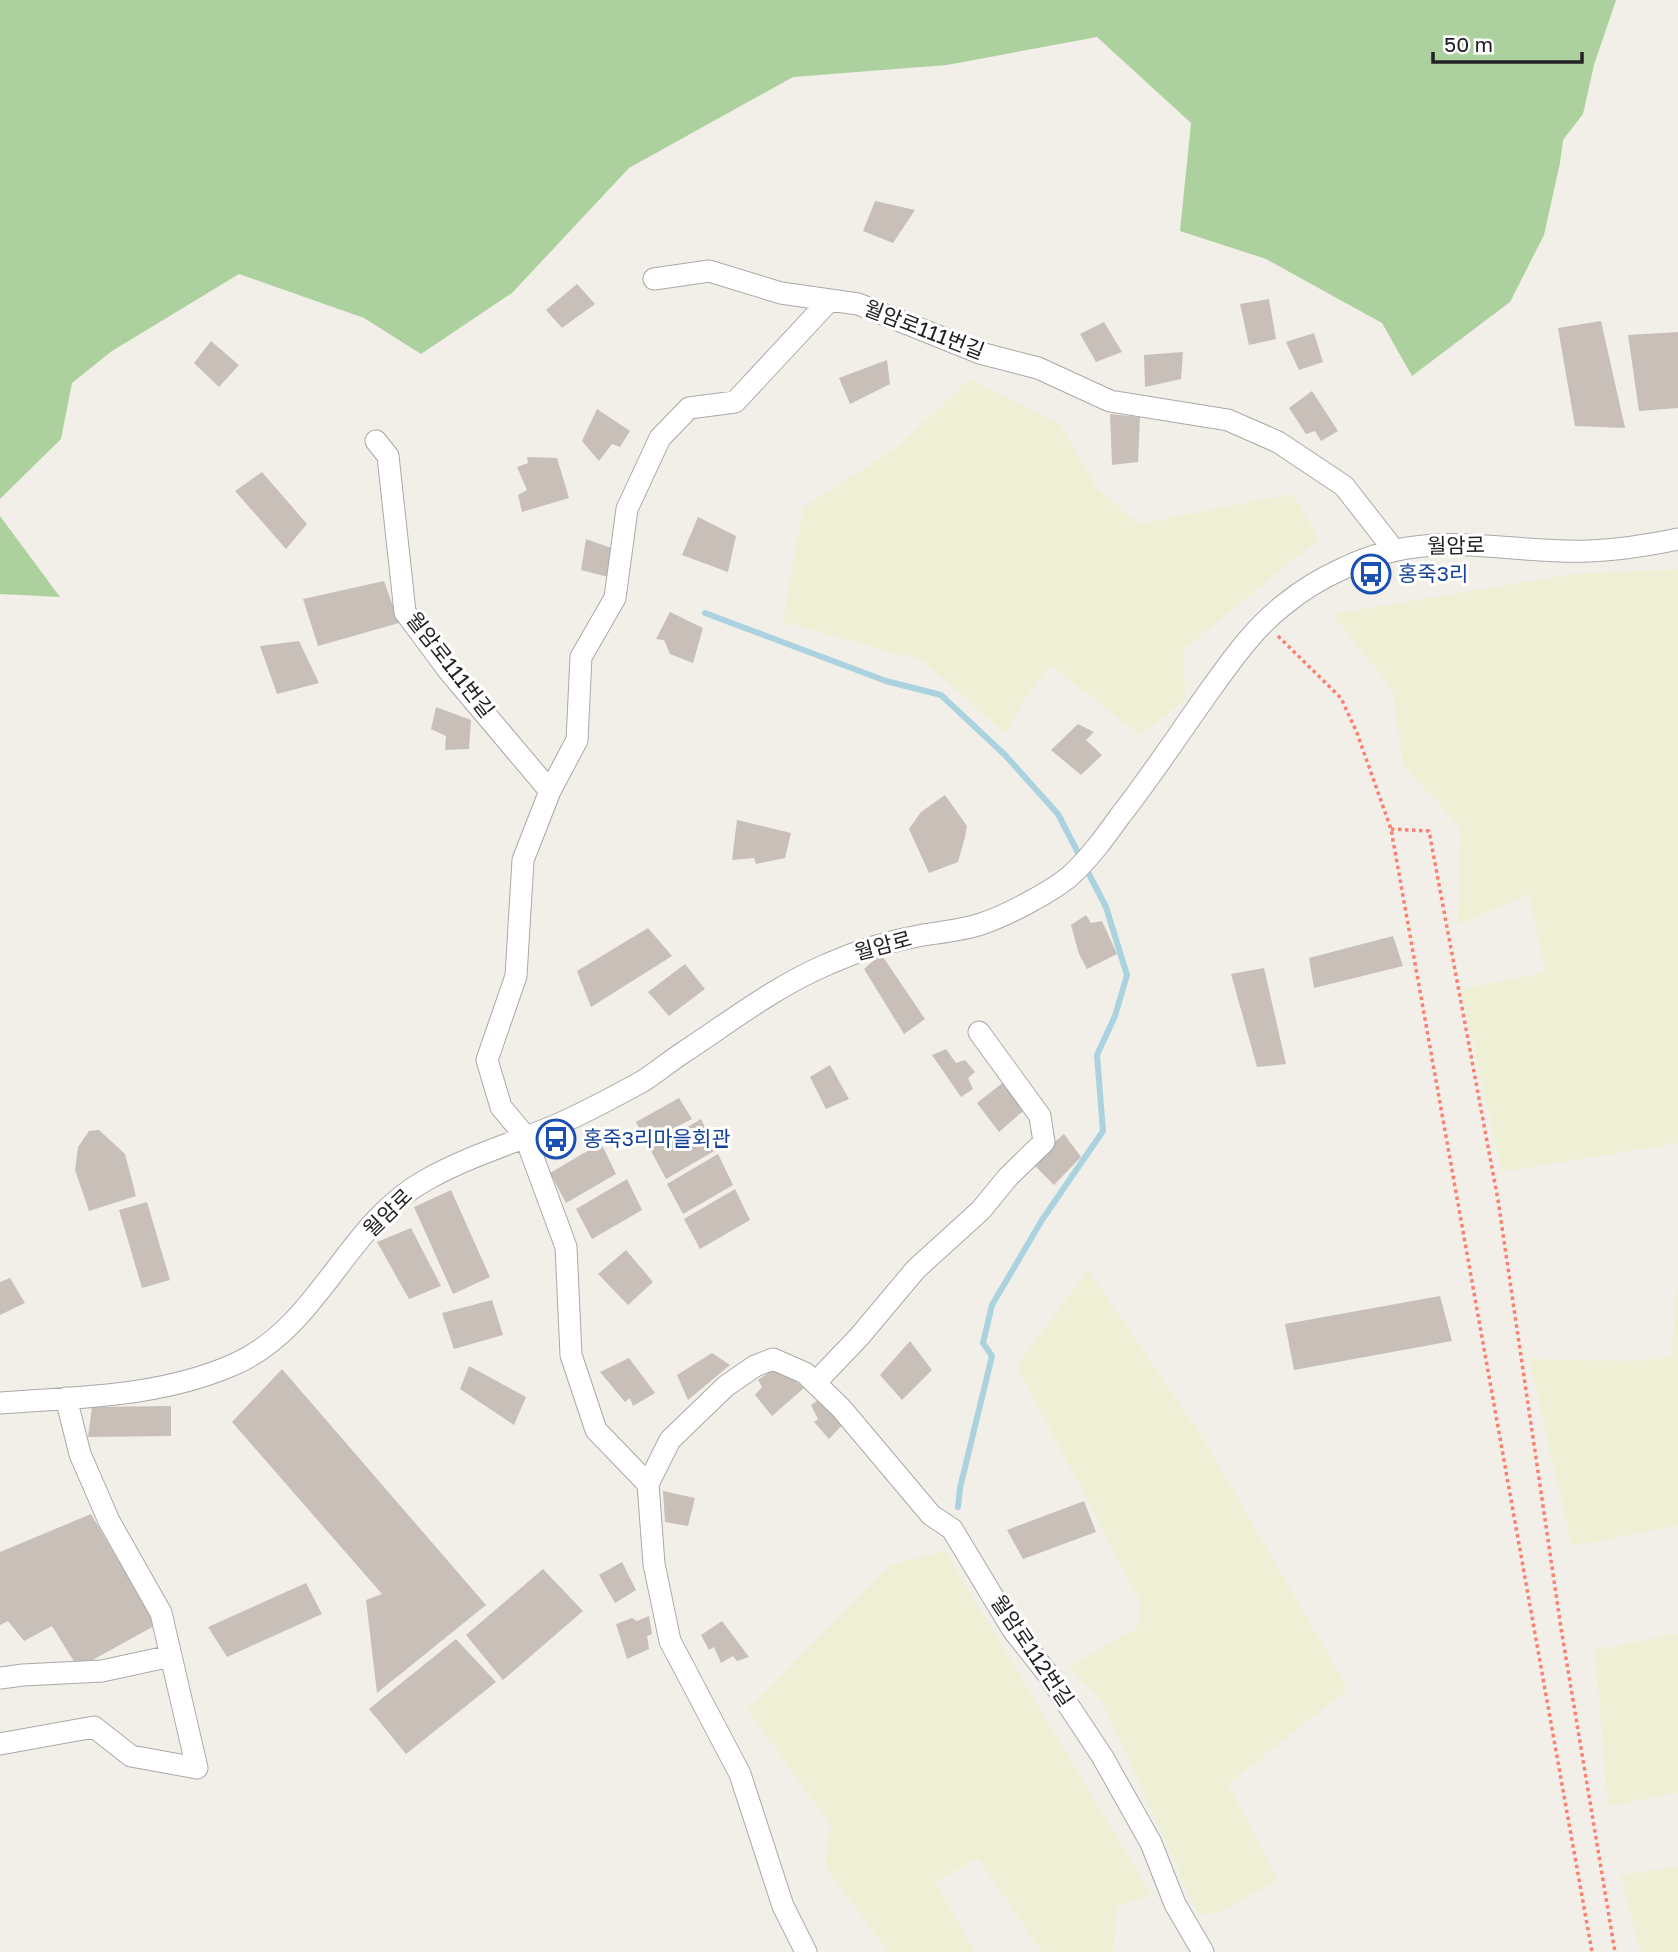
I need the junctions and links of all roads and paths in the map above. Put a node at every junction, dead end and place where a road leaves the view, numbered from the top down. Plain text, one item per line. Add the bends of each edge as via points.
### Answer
1 (654, 278) dead end
2 (829, 301) junction
3 (376, 442) dead end
4 (1678, 539) edge
5 (1394, 550) junction
6 (1264, 622) junction
7 (550, 791) junction
8 (1391, 829) junction
9 (979, 1032) dead end
10 (525, 1136) junction
11 (815, 1383) junction
12 (66, 1398) junction
13 (0, 1402) edge
14 (648, 1484) junction
15 (171, 1657) junction
16 (0, 1678) edge
17 (0, 1744) edge
18 (806, 1952) edge
19 (1203, 1952) edge
20 (1592, 1952) edge
21 (1615, 1952) edge

1 - 2 street, 월암로111번길 via 709,271 781,293
2 - 5 street, 월암로111번길 via 858,304 980,353 1038,368 1110,401 1228,420 1278,442 1344,486
2 - 7 street via 735,402 689,408 660,438 627,509 615,598 581,657 577,740
3 - 7 street, 월암로111번길 via 388,456 405,612
4 - 5 street, 월암로 via 1590,551 1440,544
5 - 6 street, 월암로 via 1365,558 1321,580
6 - 8 path via 1341,698
6 - 10 street, 월암로 via 1154,772 1066,880 978,926 883,943 816,969 759,1001 649,1077 588,1111
7 - 10 street via 523,860 516,976 487,1060 501,1107
8 - 20 path
8 - 21 path via 1429,831 1497,1200
9 - 11 street via 1040,1115 1044,1142 981,1210 916,1269
10 - 12 street, 월암로 via 409,1189 388,1207 290,1328 261,1352 165,1387
10 - 14 street via 566,1247 571,1355 596,1430
11 - 14 street, 월암로112번길 via 805,1373 773,1359 755,1366 726,1386 670,1440
11 - 19 street, 월암로112번길 via 931,1515 952,1529 1013,1630 1101,1756 1152,1843 1175,1904
12 - 13 street, 월암로
12 - 15 street via 80,1454 109,1521 161,1613
14 - 18 street via 654,1564 670,1641 740,1774 783,1906
15 - 16 street via 102,1671
15 - 17 street via 197,1768 131,1756 94,1727

